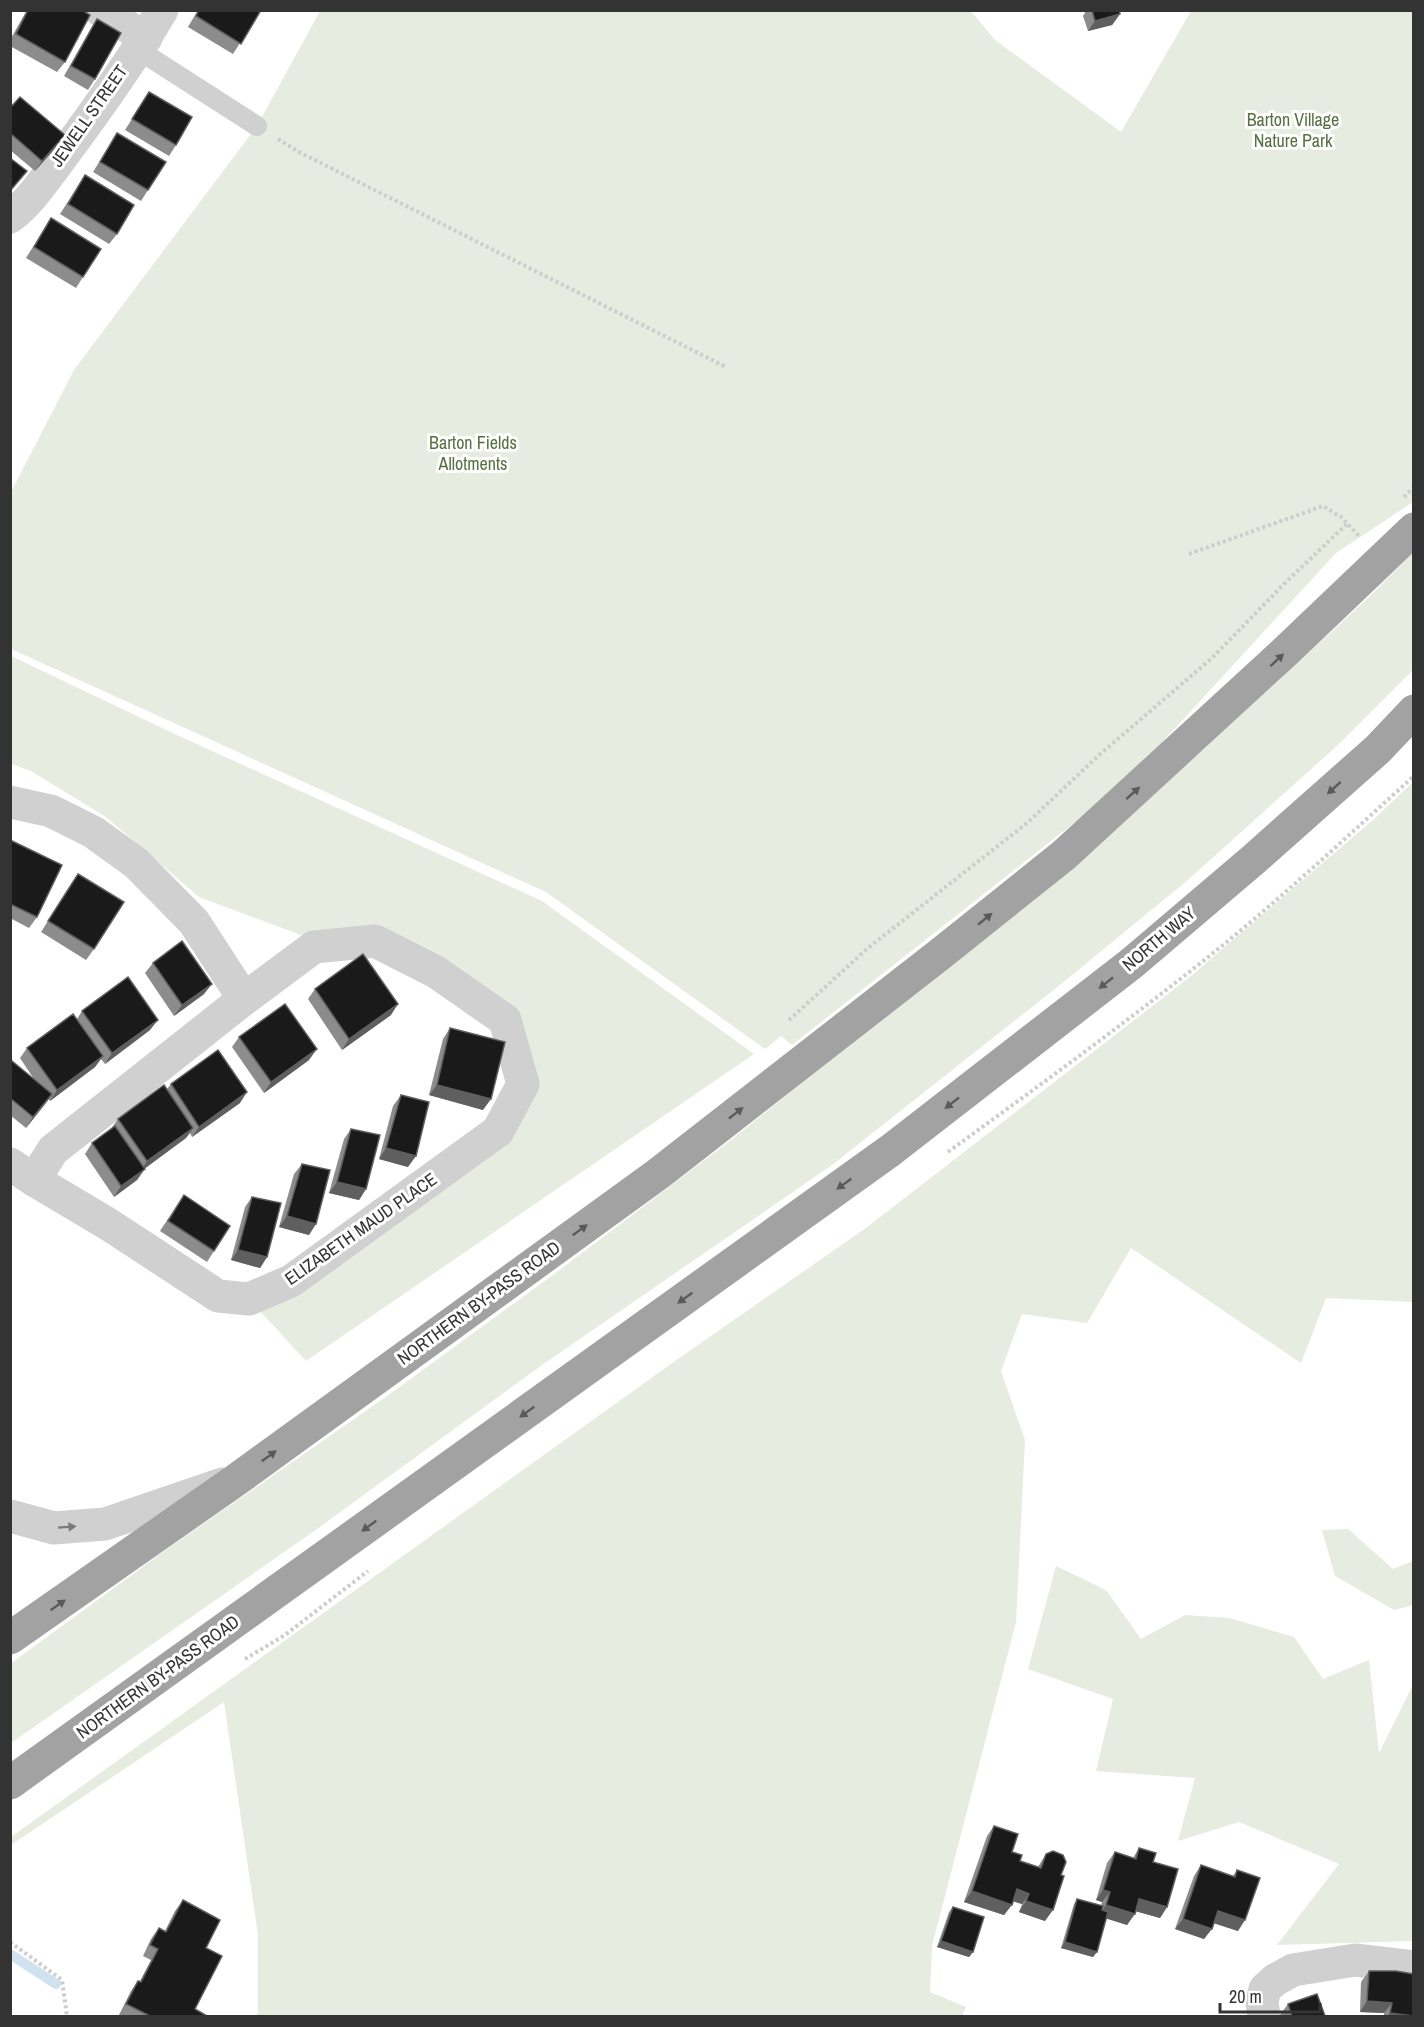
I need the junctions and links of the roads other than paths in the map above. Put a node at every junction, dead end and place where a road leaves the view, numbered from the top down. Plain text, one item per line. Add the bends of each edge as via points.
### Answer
1 (100, 10) edge
2 (148, 32) edge
3 (257, 126) road end
4 (10, 217) edge
5 (1413, 529) edge
6 (1413, 711) edge
7 (10, 802) edge
8 (244, 999) junction
9 (891, 1150) joint
10 (22, 1172) edge
11 (236, 1479) junction
12 (10, 1516) edge
13 (10, 1638) edge
14 (10, 1783) edge
15 (1413, 1967) edge
16 (1265, 2003) edge

1 - 2 street
2 - 3 lane
2 - 4 street, JEWELL STREET via 86,125 25,206
11 -> 5 highway, NORTHERN BY-PASS ROAD via 658,1174 1064,855
6 -> 9 highway, NORTH WAY via 1369,757 1132,963
7 - 8 street via 51,811 93,832 136,863 194,922
8 - 10 street, ELIZABETH MAUD PLACE
8 - 10 street, ELIZABETH MAUD PLACE via 314,947 375,941 436,972 505,1020 523,1084 498,1131 291,1281 249,1299 218,1296
9 -> 14 highway, NORTHERN BY-PASS ROAD
12 -> 11 street via 54,1528 105,1524
13 -> 11 highway, NORTHERN BY-PASS ROAD
15 - 16 street via 1355,1960 1293,1970 1275,1980

